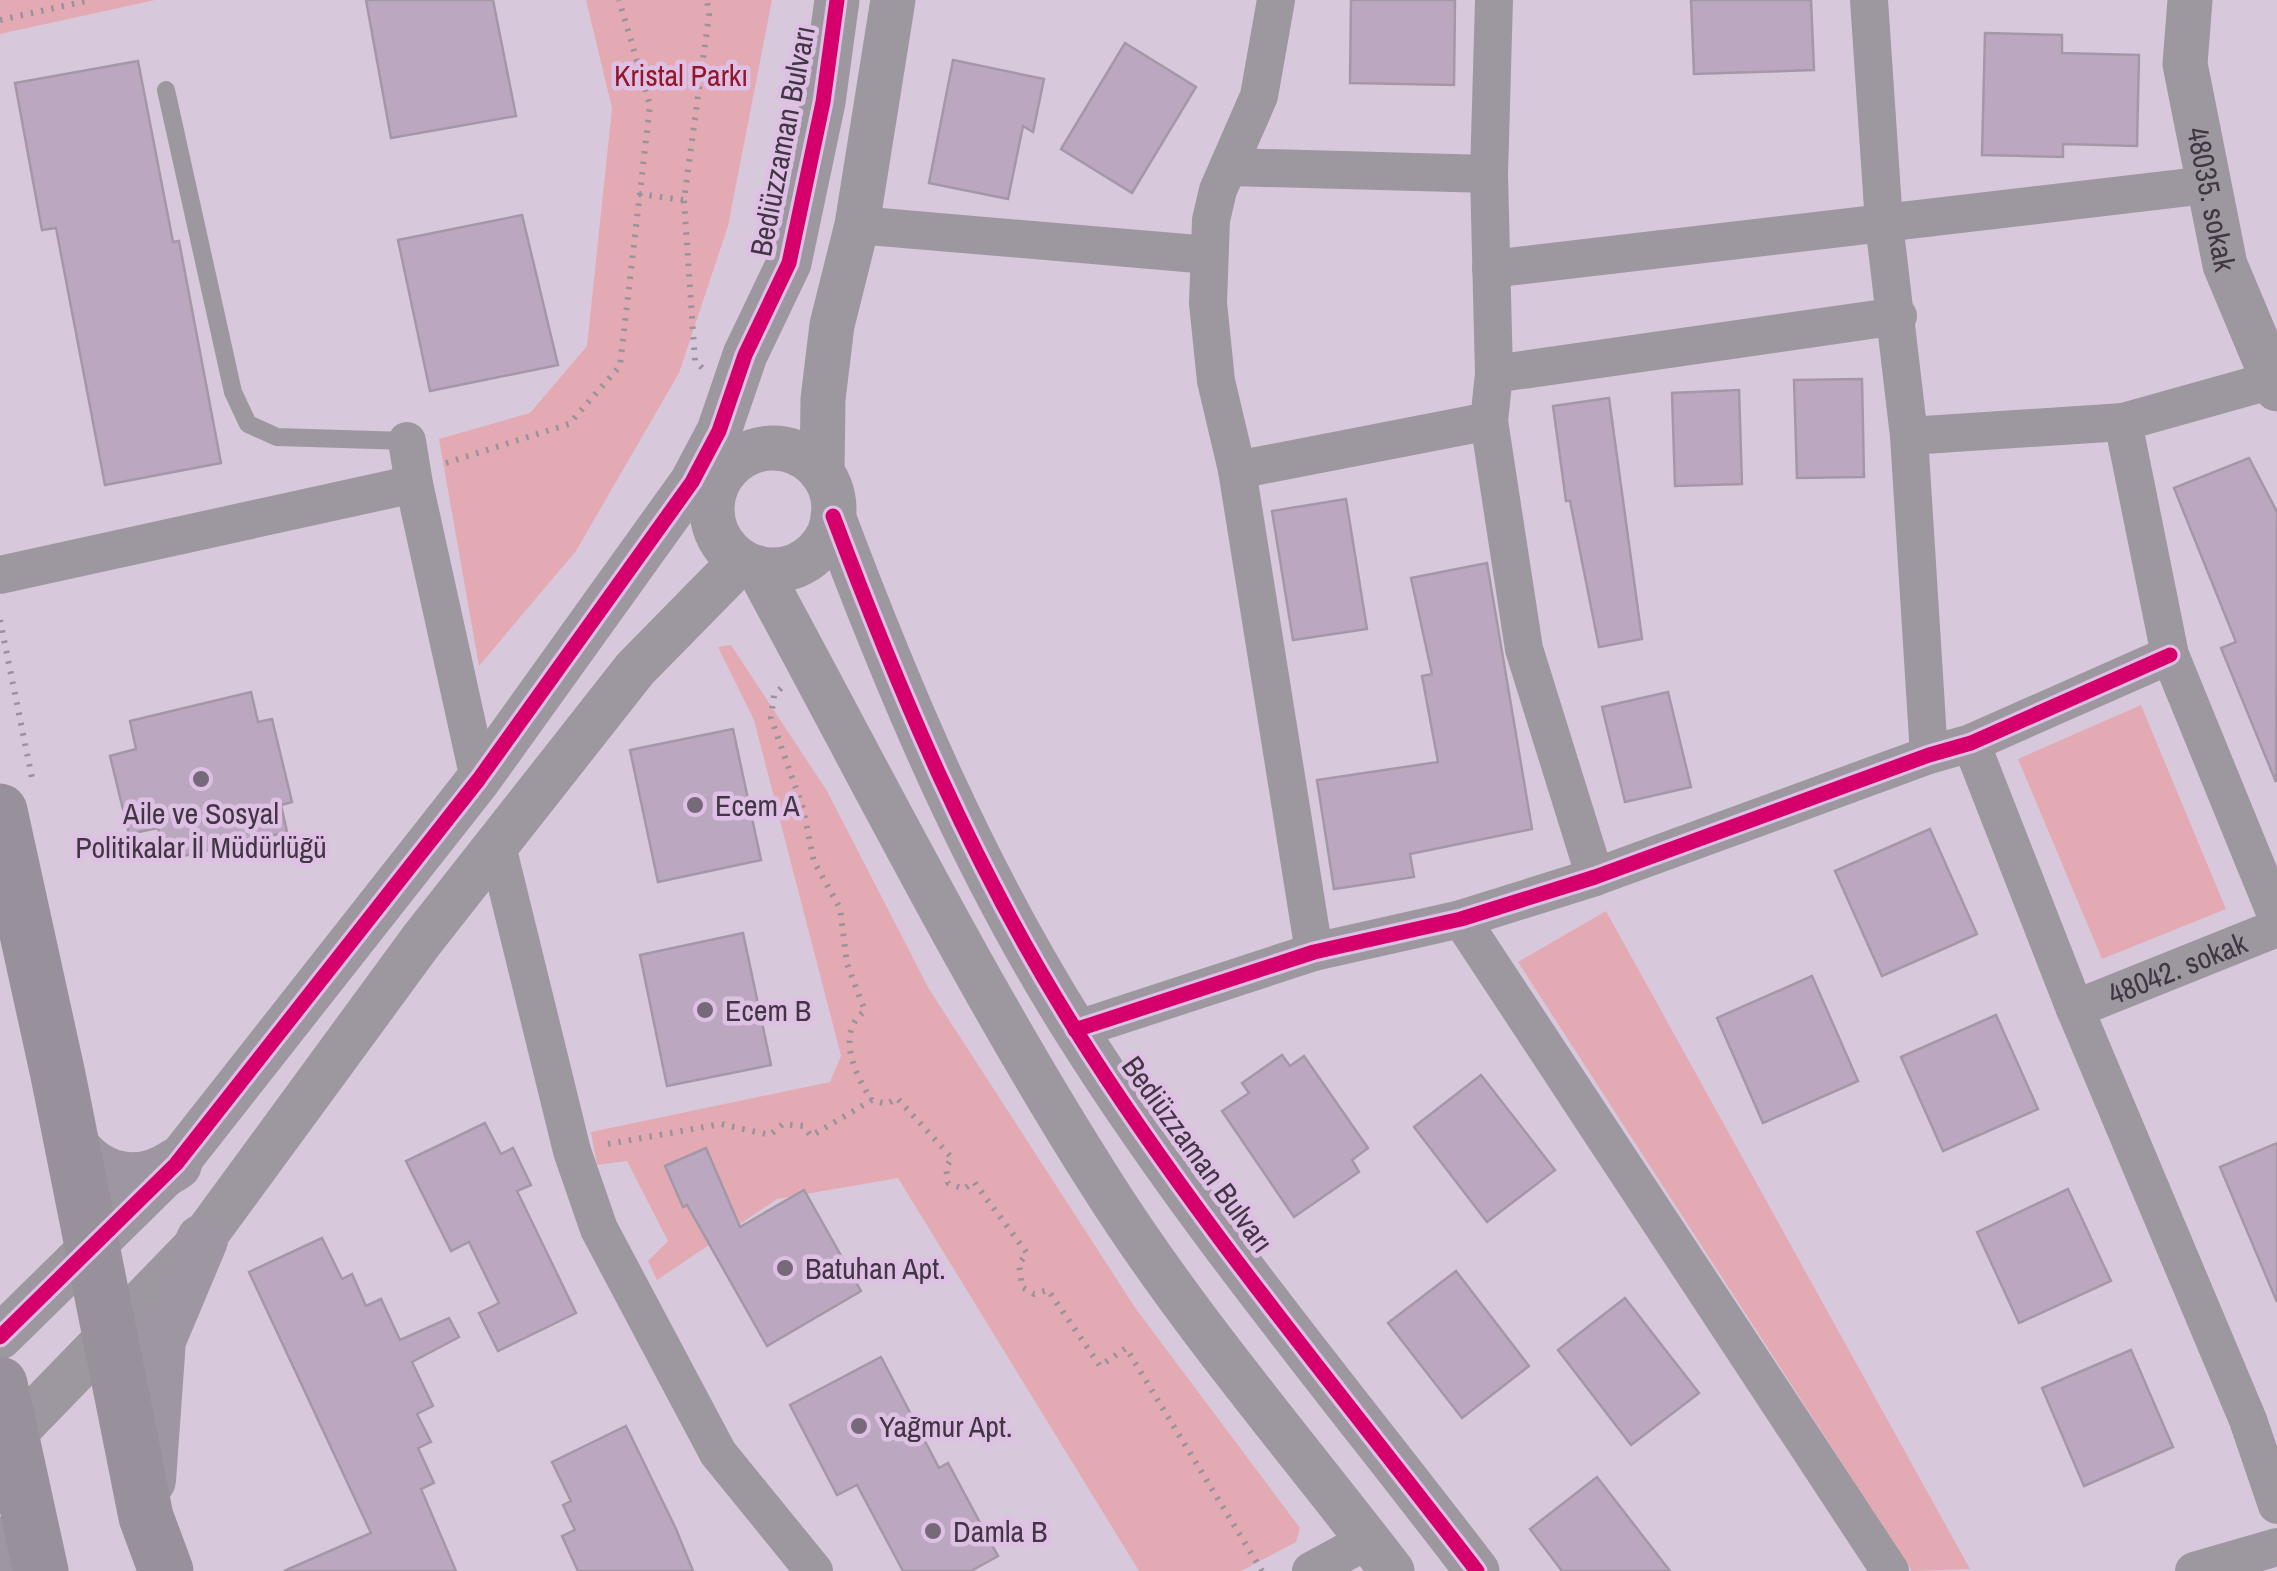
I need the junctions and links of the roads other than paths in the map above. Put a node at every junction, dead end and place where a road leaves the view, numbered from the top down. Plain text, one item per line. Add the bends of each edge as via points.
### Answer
1 (837, 0) edge
2 (894, 0) edge
3 (1276, 0) edge
4 (1494, 0) edge
5 (1869, 0) edge
6 (2190, 0) edge
7 (166, 90) dead end
8 (1230, 167) junction
9 (1490, 174) junction
10 (2207, 185) junction
11 (1884, 223) junction
12 (857, 225) junction
13 (1209, 255) junction
14 (1491, 270) junction
15 (1898, 316) junction
16 (1494, 374) junction
17 (2275, 384) edge
18 (725, 414) junction
19 (1490, 421) junction
20 (2123, 422) junction
21 (1909, 436) junction
22 (411, 466) junction
23 (1237, 470) junction
24 (717, 484) junction
25 (828, 495) junction
26 (749, 564) junction
27 (0, 576) edge
28 (2170, 655) junction
29 (1972, 744) junction
30 (1929, 755) junction
31 (479, 779) junction
32 (0, 811) edge
33 (497, 846) junction
34 (1595, 878) junction
35 (2277, 917) edge
36 (1461, 919) junction
37 (2277, 928) edge
38 (1314, 952) junction
39 (2075, 1009) junction
40 (1075, 1030) junction
41 (70, 1143) junction
42 (176, 1164) junction
43 (202, 1240) junction
44 (92, 1250) junction
45 (108, 1336) junction
46 (0, 1337) edge
47 (0, 1384) edge
48 (5, 1444) edge
49 (2277, 1504) edge
50 (0, 1543) edge
51 (2277, 1546) edge
52 (1380, 1556) edge
53 (162, 1561) edge
54 (24, 1571) edge
55 (41, 1571) edge
56 (814, 1571) edge
57 (1311, 1571) edge
58 (1477, 1571) edge
59 (1890, 1571) edge
60 (2194, 1571) edge

1 - 18 street, Bediüzzaman Bulvarı via 789,263
2 - 12 street, Bediüzzaman Bulvarı
3 - 8 street via 1260,96
4 - 9 street
5 - 11 street
6 - 10 street, 48035. sokak via 2185,64
7 - 22 lane via 233,392 248,424 277,437
8 - 9 street
8 - 13 street via 1218,190
9 - 14 street
10 - 11 street
10 - 17 street, 48035. sokak via 2224,265
11 - 14 street
11 - 15 street
12 - 13 street
12 - 25 street, Bediüzzaman Bulvarı via 832,324 823,399
13 - 23 street via 1216,382
14 - 16 street
15 - 16 street
15 - 21 street
16 - 19 street
17 - 20 street
18 - 24 street
18 - 31 street, Bediüzzaman Bulvarı via 674,507
19 - 23 street
19 - 34 street via 1524,649
20 - 21 street
20 - 28 street
21 - 30 street
22 - 27 street
22 - 31 street
23 - 38 street
24 - 25 street via 740,456 776,448 810,460
24 - 26 street via 712,518 718,535
25 - 26 street via 830,530 813,555 787,568
25 - 40 street, Bediüzzaman Bulvarı via 912,724 992,886
26 - 33 street via 635,669
26 - 52 street via 1021,1053 1103,1187
28 - 29 street
28 - 35 street
29 - 30 street
29 - 39 street
30 - 34 street
31 - 42 street, Bediüzzaman Bulvarı
32 - 41 main road
33 - 43 street
33 - 56 street via 572,1151 599,1229 718,1453
34 - 36 street
36 - 38 street
36 - 59 street
37 - 39 street, 48042. sokak
38 - 40 street
39 - 49 street
40 - 58 street, Bediüzzaman Bulvarı via 1192,1197
41 - 42 main road via 115,1178 154,1176
41 - 44 main road
42 - 44 street, Bediüzzaman Bulvarı
43 - 45 street
43 - 53 main road via 157,1362 150,1480
44 - 45 main road
44 - 46 street, Bediüzzaman Bulvarı
45 - 48 street
45 - 53 main road via 146,1517
47 - 48 main road
48 - 55 main road
50 - 54 main road
51 - 60 street
52 - 57 street

